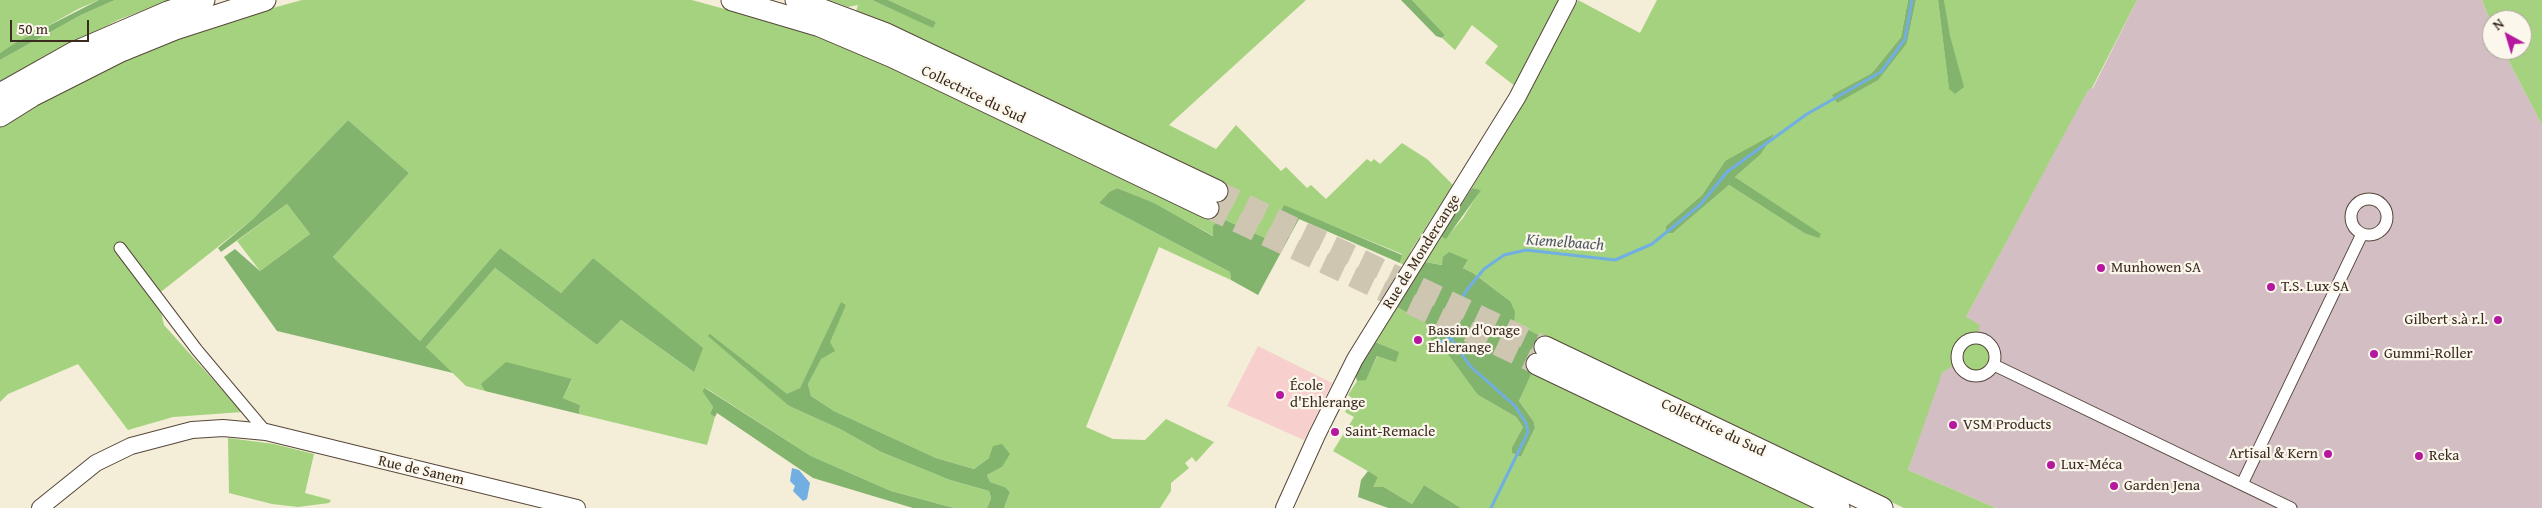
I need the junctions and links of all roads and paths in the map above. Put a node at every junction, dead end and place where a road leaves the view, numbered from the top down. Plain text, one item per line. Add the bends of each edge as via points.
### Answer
1 (204, 0) edge
2 (265, 0) edge
3 (732, 0) edge
4 (796, 0) edge
5 (1568, 0) edge
6 (0, 94) edge
7 (0, 116) edge
8 (2362, 234) dead end
9 (120, 248) dead end
10 (1994, 365) dead end
11 (266, 432) junction
12 (2242, 484) junction
13 (40, 508) edge
14 (577, 508) edge
15 (1284, 508) edge
16 (1839, 508) edge
17 (1882, 508) edge
18 (2291, 508) edge

1 - 6 highway via 73,52
2 - 7 highway via 175,29 121,51
3 - 4 highway, Collectrice du Sud via 820,26 1212,200 884,33
5 - 15 main road, Rue de Mondercange via 1517,98 1355,359
8 - 12 street
9 - 11 street via 197,350
10 - 12 street
11 - 13 main road, Rue de Sanem via 223,428 192,430 131,446 96,463
11 - 14 main road, Rue de Sanem
12 - 18 street
16 - 17 highway, Collectrice du Sud via 1541,356

